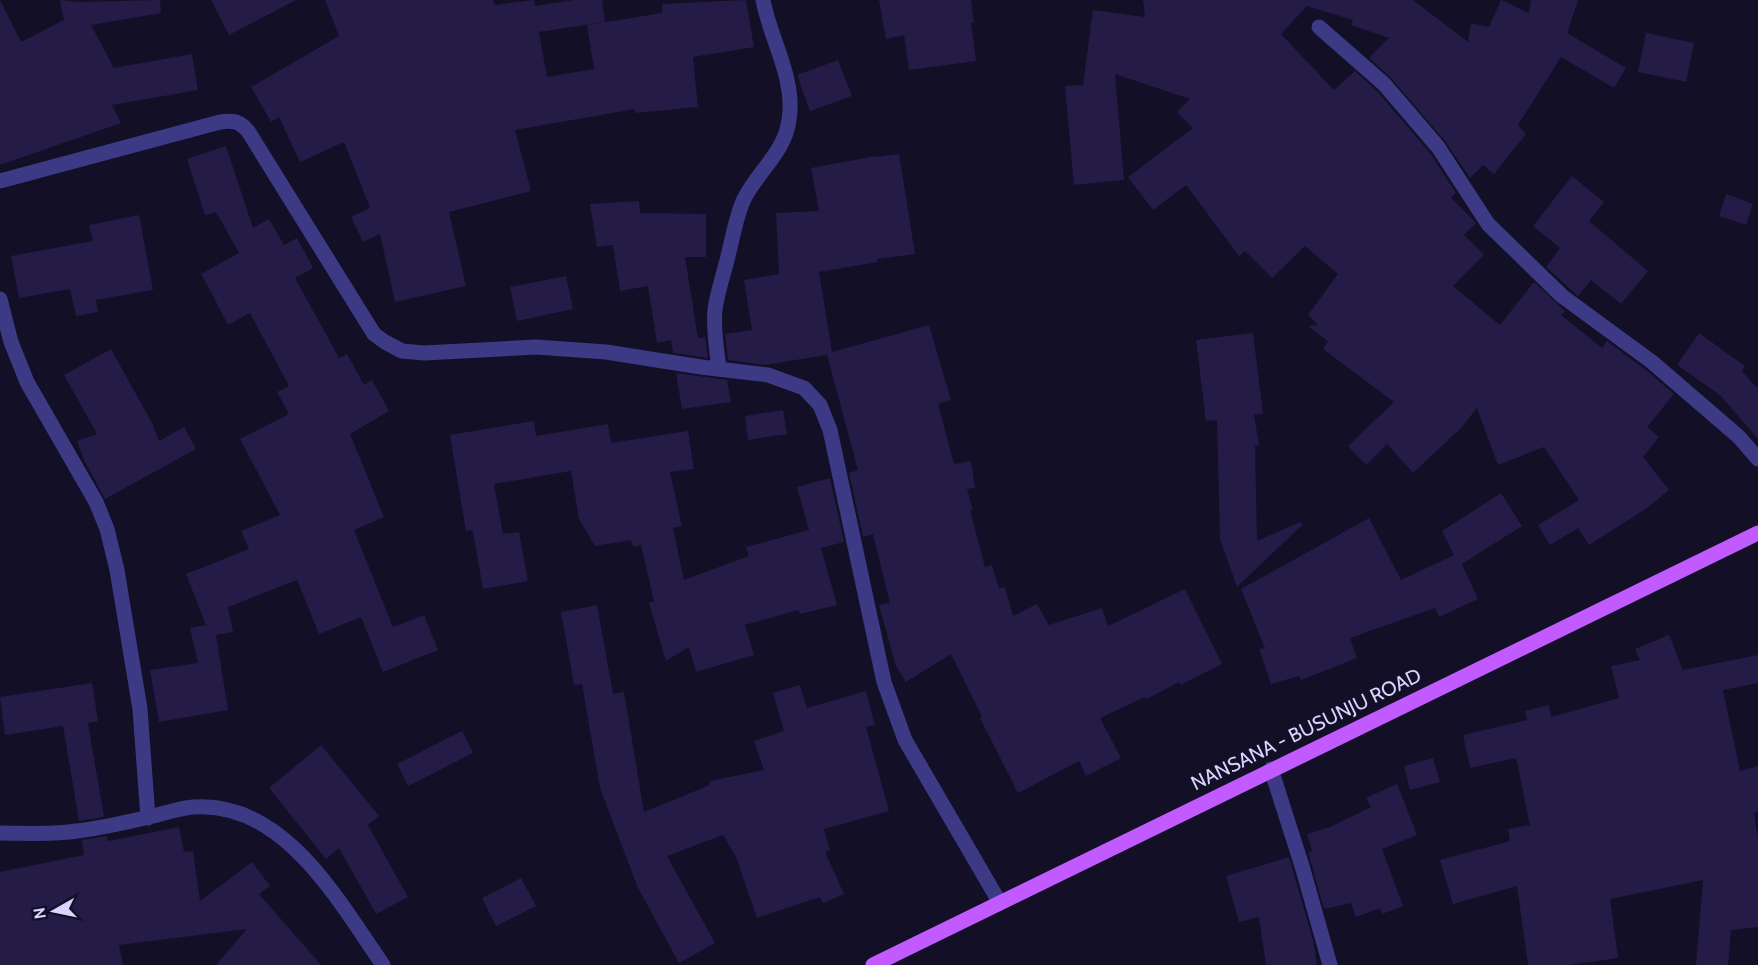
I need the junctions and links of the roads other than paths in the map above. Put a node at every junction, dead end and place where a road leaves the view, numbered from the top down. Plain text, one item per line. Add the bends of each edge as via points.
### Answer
1 (763, 0) edge
2 (1319, 27) dead end
3 (0, 181) edge
4 (0, 299) edge
5 (719, 369) junction
6 (1758, 459) edge
7 (1758, 533) edge
8 (1271, 769) junction
9 (148, 818) junction
10 (0, 833) edge
11 (1000, 903) junction
12 (877, 964) edge
13 (383, 965) edge
14 (1330, 965) edge

1 - 5 street via 784,67 790,118 780,147 757,177 738,218 716,309
2 - 6 street via 1384,84 1438,147 1488,224 1562,296 1652,362 1739,437
3 - 5 street via 233,120 248,130 374,334 393,347 424,354 536,347 606,352
4 - 9 street via 27,382 96,502 107,529 140,709
5 - 11 street via 768,375 804,388 820,405 830,430 884,682 905,740
7 - 8 main road, NANSANA - BUSUNJU ROAD
8 - 11 main road, NANSANA - BUSUNJU ROAD
8 - 14 street
9 - 10 street via 75,832
9 - 13 street via 193,807 221,809 266,825 296,849 325,882
11 - 12 main road, NANSANA - BUSUNJU ROAD

